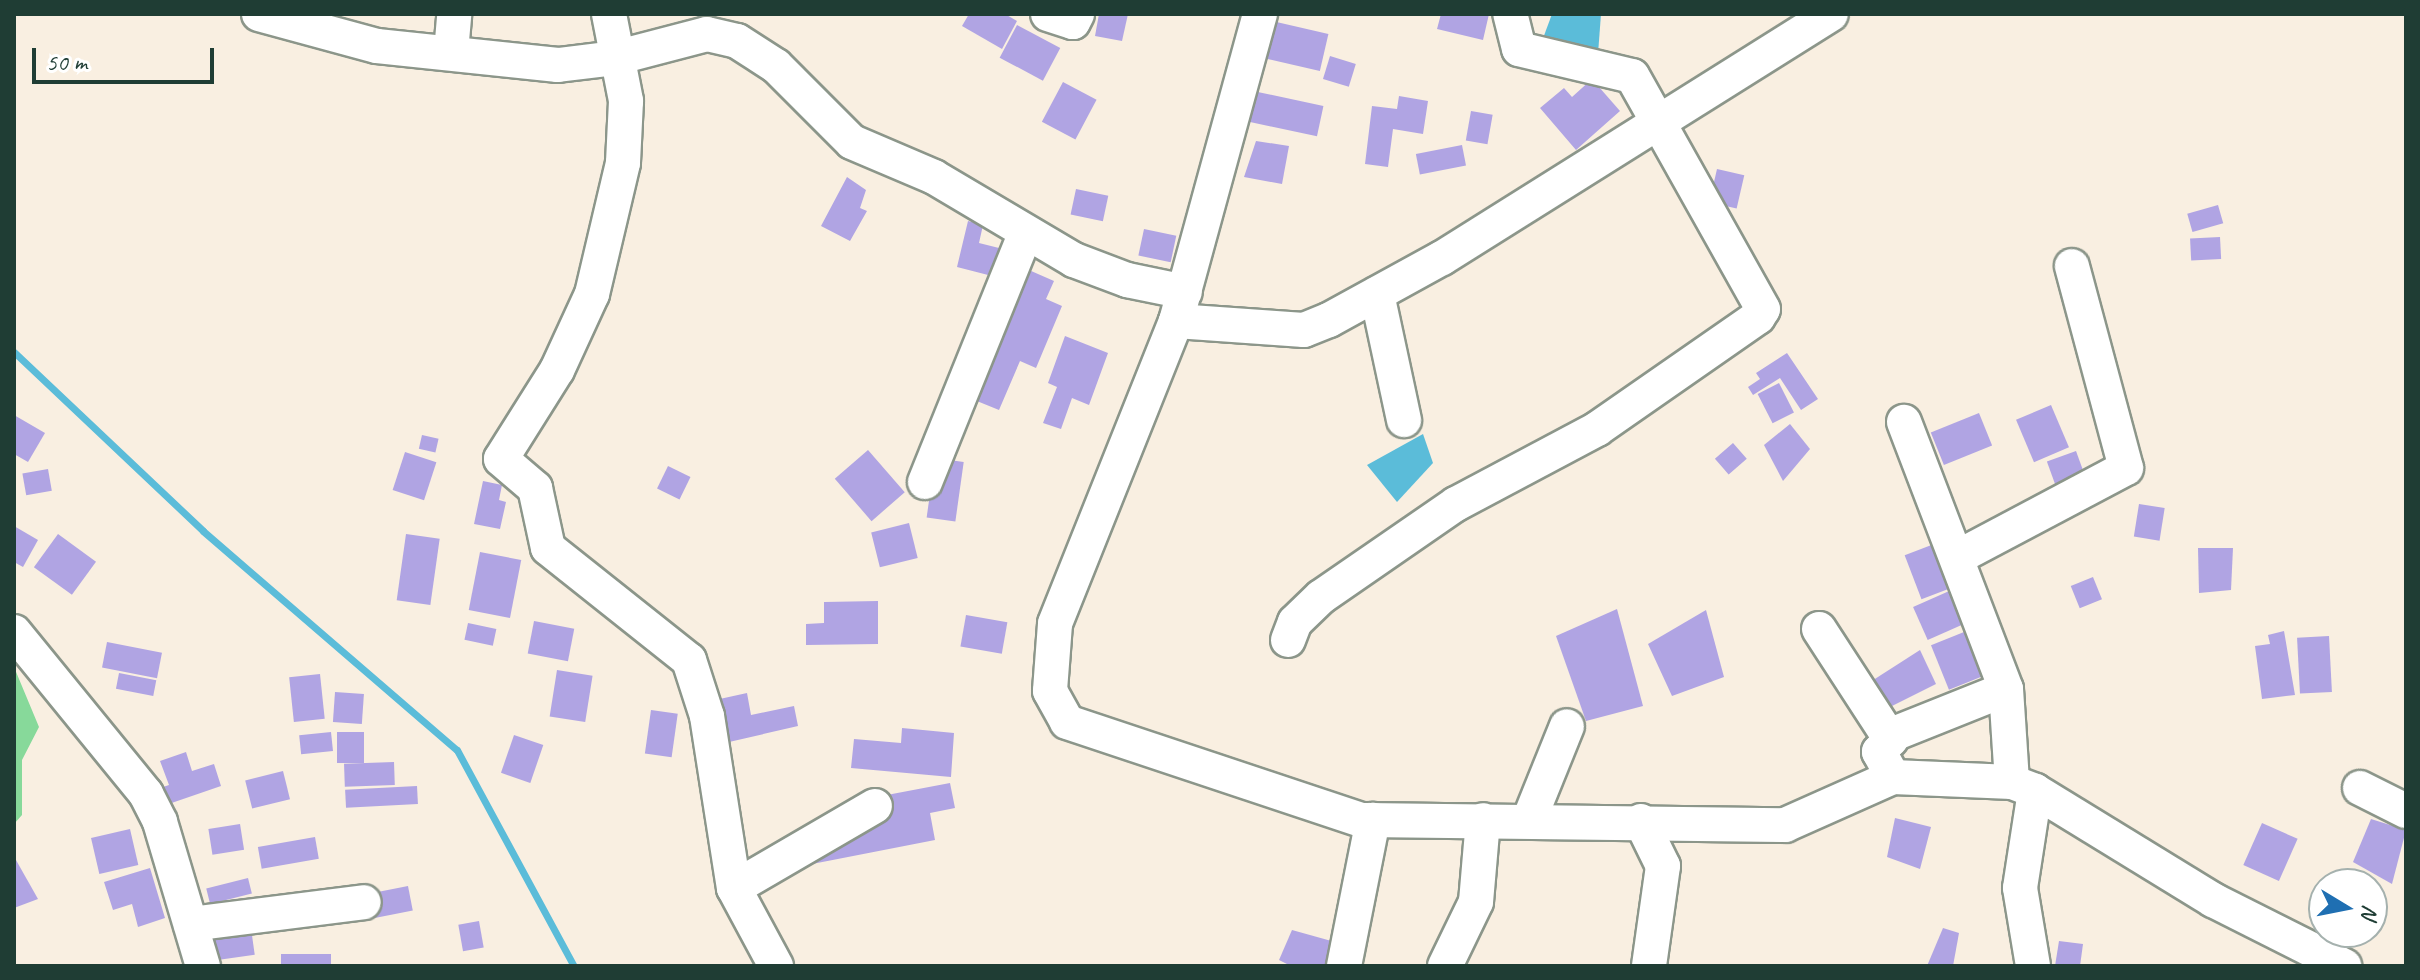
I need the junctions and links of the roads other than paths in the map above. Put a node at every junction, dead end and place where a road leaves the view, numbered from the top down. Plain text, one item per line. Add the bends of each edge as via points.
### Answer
1 (259, 14) edge
2 (454, 14) edge
3 (609, 14) edge
4 (1048, 14) edge
5 (1077, 14) edge
6 (1260, 14) edge
7 (1510, 14) edge
8 (1831, 14) edge
9 (451, 52) junction
10 (615, 58) junction
11 (1657, 125) junction
12 (1025, 235) junction
13 (2072, 266) dead end
14 (1377, 294) junction
15 (1180, 307) junction
16 (1404, 420) dead end
17 (1904, 422) dead end
18 (925, 482) dead end
19 (1958, 557) junction
20 (1297, 622) dead end
21 (1819, 629) dead end
22 (14, 632) edge
23 (2006, 689) junction
24 (1567, 726) dead end
25 (1891, 740) junction
26 (1893, 777) junction
27 (2023, 786) junction
28 (2360, 788) dead end
29 (875, 806) dead end
30 (2406, 811) edge
31 (1373, 820) junction
32 (1483, 820) junction
33 (1529, 820) junction
34 (1641, 821) junction
35 (734, 888) junction
36 (364, 902) dead end
37 (191, 924) junction
38 (203, 966) edge
39 (776, 966) edge
40 (1344, 966) edge
41 (1445, 966) edge
42 (1649, 966) edge
43 (2033, 966) edge
44 (2344, 966) edge

1 - 9 street via 377,46
2 - 9 street
3 - 10 street
4 - 5 street via 1073,22
6 - 15 street
7 - 11 street via 1519,49 1632,76
8 - 11 street
9 - 10 street via 558,65
10 - 12 street via 707,34 737,41 776,66 852,142 934,177
10 - 35 street via 626,101 623,163 592,294 557,370 501,459 535,488 548,548 689,660 707,716
11 - 14 street
11 - 20 street via 1700,189 1760,299 1760,316 1597,429 1456,504
12 - 15 street
12 - 18 street
13 - 19 street via 2126,468
14 - 15 street via 1304,330
14 - 16 street
15 - 31 street via 1055,624 1050,691 1067,722
17 - 19 street
19 - 23 street
21 - 25 street
22 - 37 street via 146,794 160,822
23 - 25 street via 1937,715
23 - 27 street
24 - 33 street
25 - 26 street via 1879,752
26 - 27 street
26 - 34 street via 1785,825
27 - 43 street via 2020,888
27 - 44 street via 2213,900
28 - 30 street
29 - 35 street
31 - 32 street
31 - 40 street
32 - 33 street
32 - 41 street via 1476,902
33 - 34 street
34 - 42 street via 1663,866
35 - 39 street
36 - 37 street
37 - 38 street

